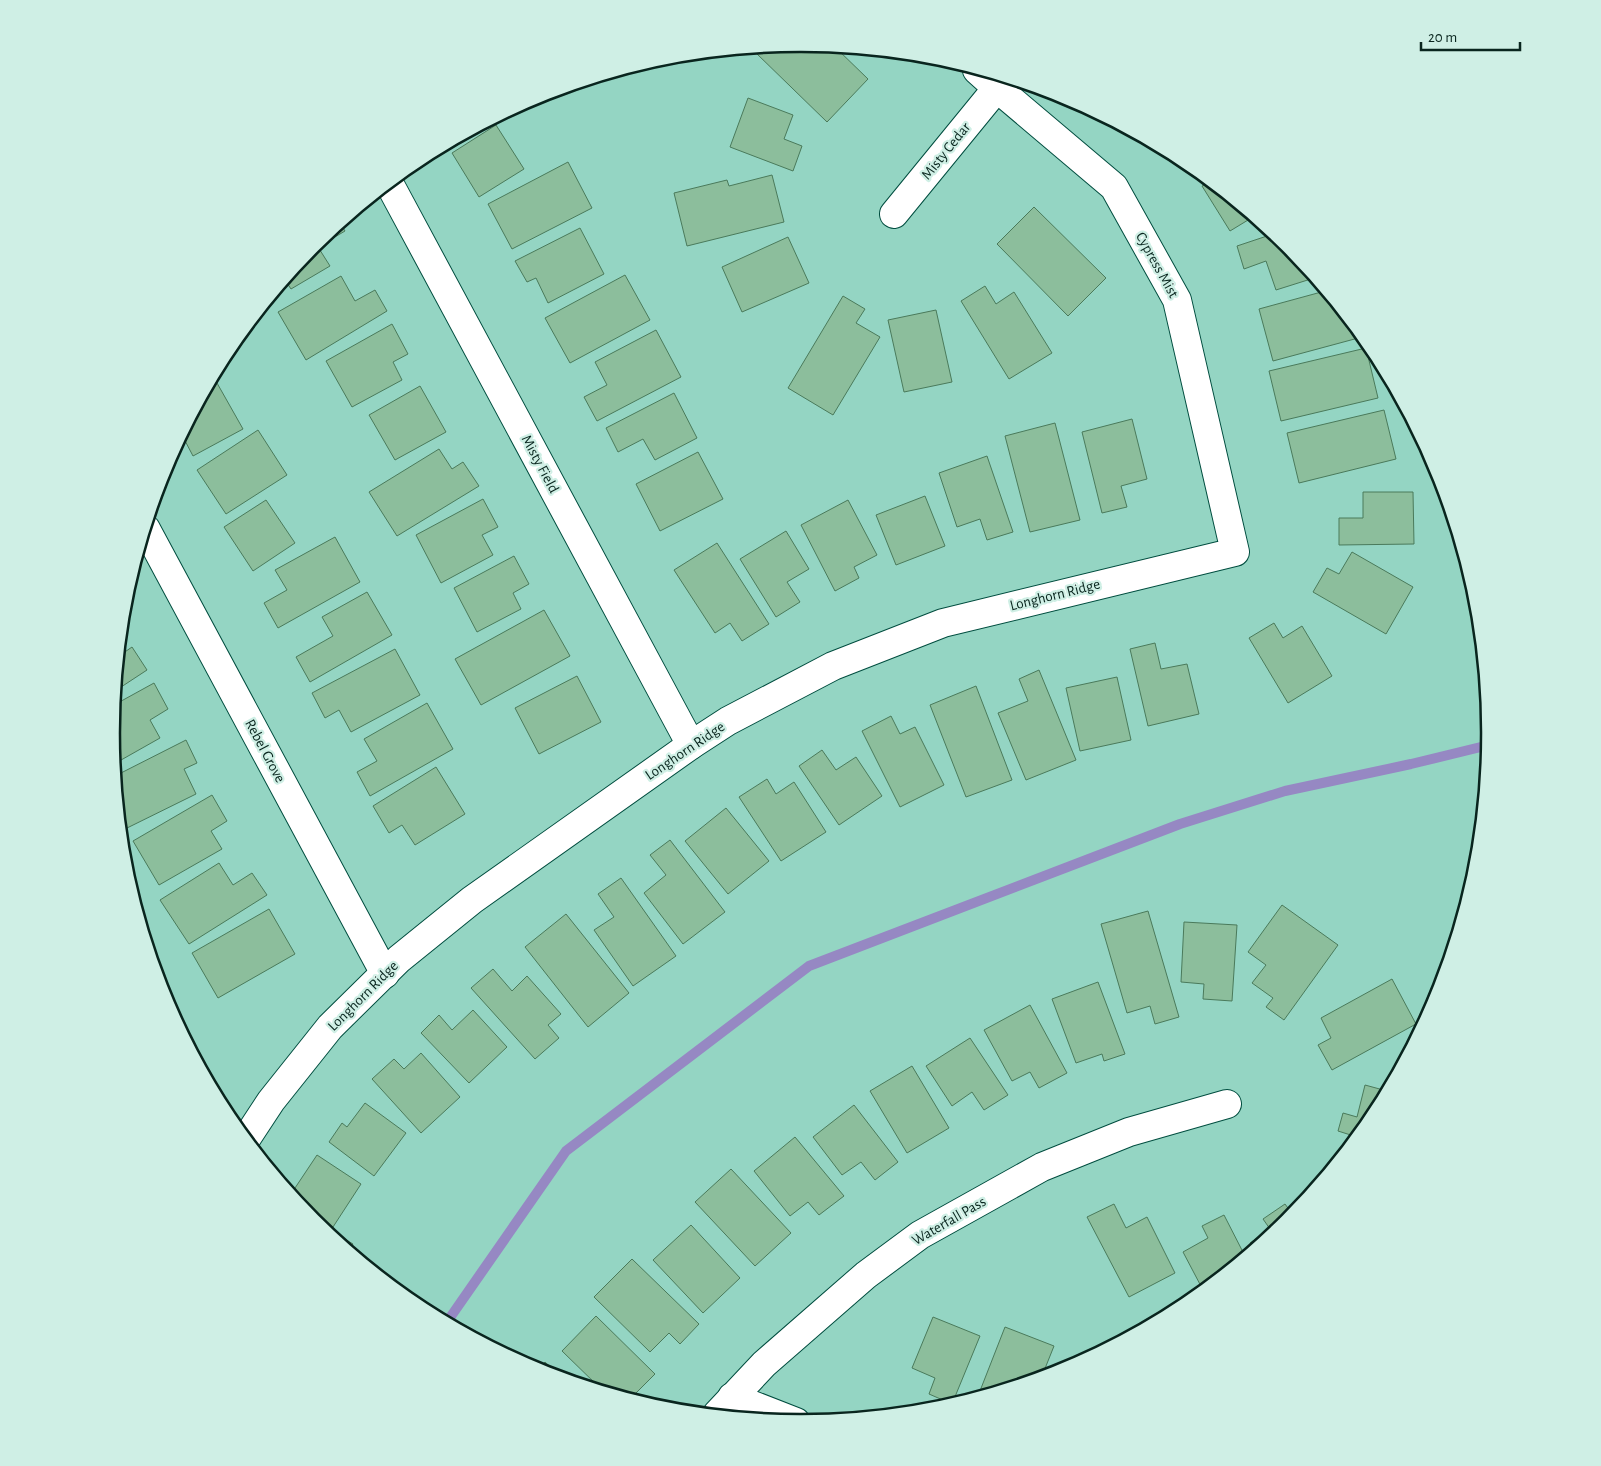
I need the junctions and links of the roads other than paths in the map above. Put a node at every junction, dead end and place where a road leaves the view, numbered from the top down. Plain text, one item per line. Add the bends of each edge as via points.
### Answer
1 (988, 79) edge
2 (997, 88) junction
3 (393, 188) edge
4 (894, 214) dead end
5 (149, 536) edge
6 (1235, 552) joint
7 (691, 745) junction
8 (385, 974) junction
9 (1227, 1104) dead end
10 (250, 1132) edge
11 (724, 1406) edge
12 (748, 1411) edge

1 - 2 street, Cypress Mist
2 - 4 street, Misty Cedar
2 - 6 street, Cypress Mist via 1114,187 1177,300
3 - 7 street, Misty Field
5 - 8 street, Rebel Grove
6 - 7 street, Longhorn Ridge via 943,622 833,666 728,721
7 - 8 street, Longhorn Ridge via 472,900
8 - 10 street, Longhorn Ridge via 330,1027
9 - 11 street, Waterfall Pass via 1129,1132 1042,1167 920,1235 866,1275 764,1364
11 - 12 street

